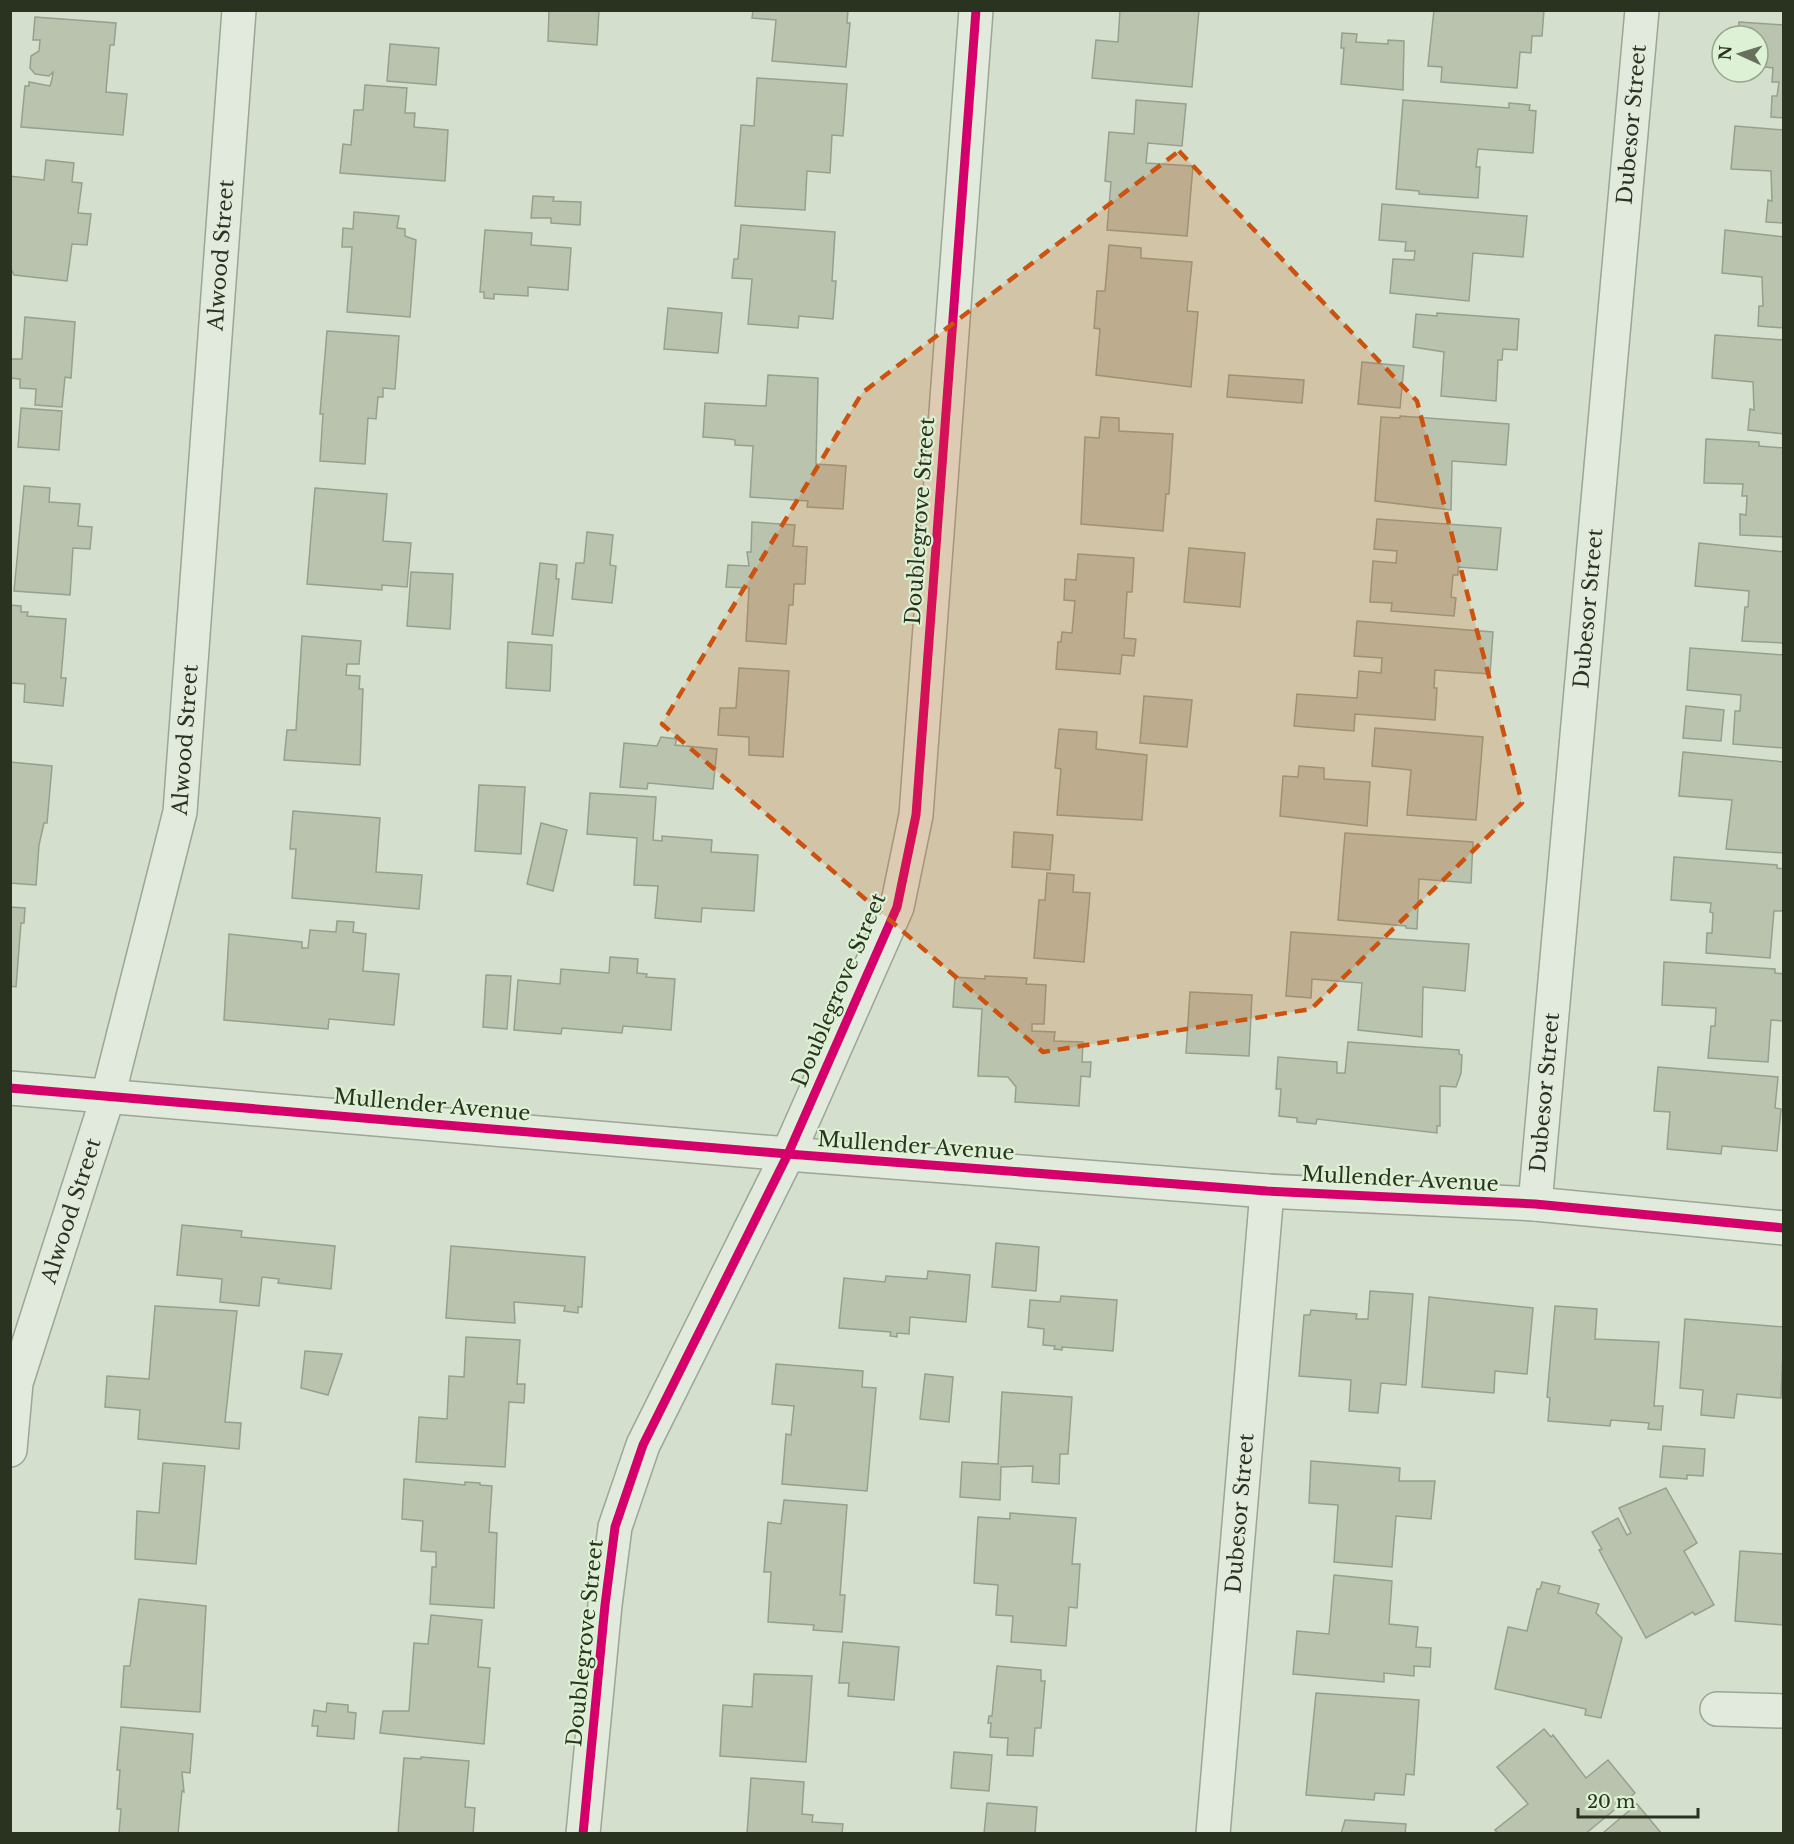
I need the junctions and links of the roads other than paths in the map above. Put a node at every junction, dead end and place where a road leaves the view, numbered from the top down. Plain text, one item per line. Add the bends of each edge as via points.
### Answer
1 (239, 10) edge
2 (976, 10) edge
3 (1642, 10) edge
4 (10, 1088) edge
5 (108, 1096) junction
6 (788, 1154) junction
7 (1267, 1191) junction
8 (1535, 1204) junction
9 (1784, 1228) edge
10 (10, 1450) edge
11 (1717, 1709) dead end
12 (1784, 1710) edge
13 (583, 1833) edge
14 (1213, 1833) edge

1 - 5 street, Alwood Street via 180,812
2 - 6 street, Doublegrove Street via 916,815 897,907
3 - 8 street, Dubesor Street
4 - 5 street, Mullender Avenue
5 - 6 street, Mullender Avenue
5 - 10 street, Alwood Street via 16,1383
6 - 7 street, Mullender Avenue
6 - 13 street, Doublegrove Street via 643,1445 615,1527
7 - 8 street, Mullender Avenue
7 - 14 street, Dubesor Street
8 - 9 street, Mullender Avenue
11 - 12 street

